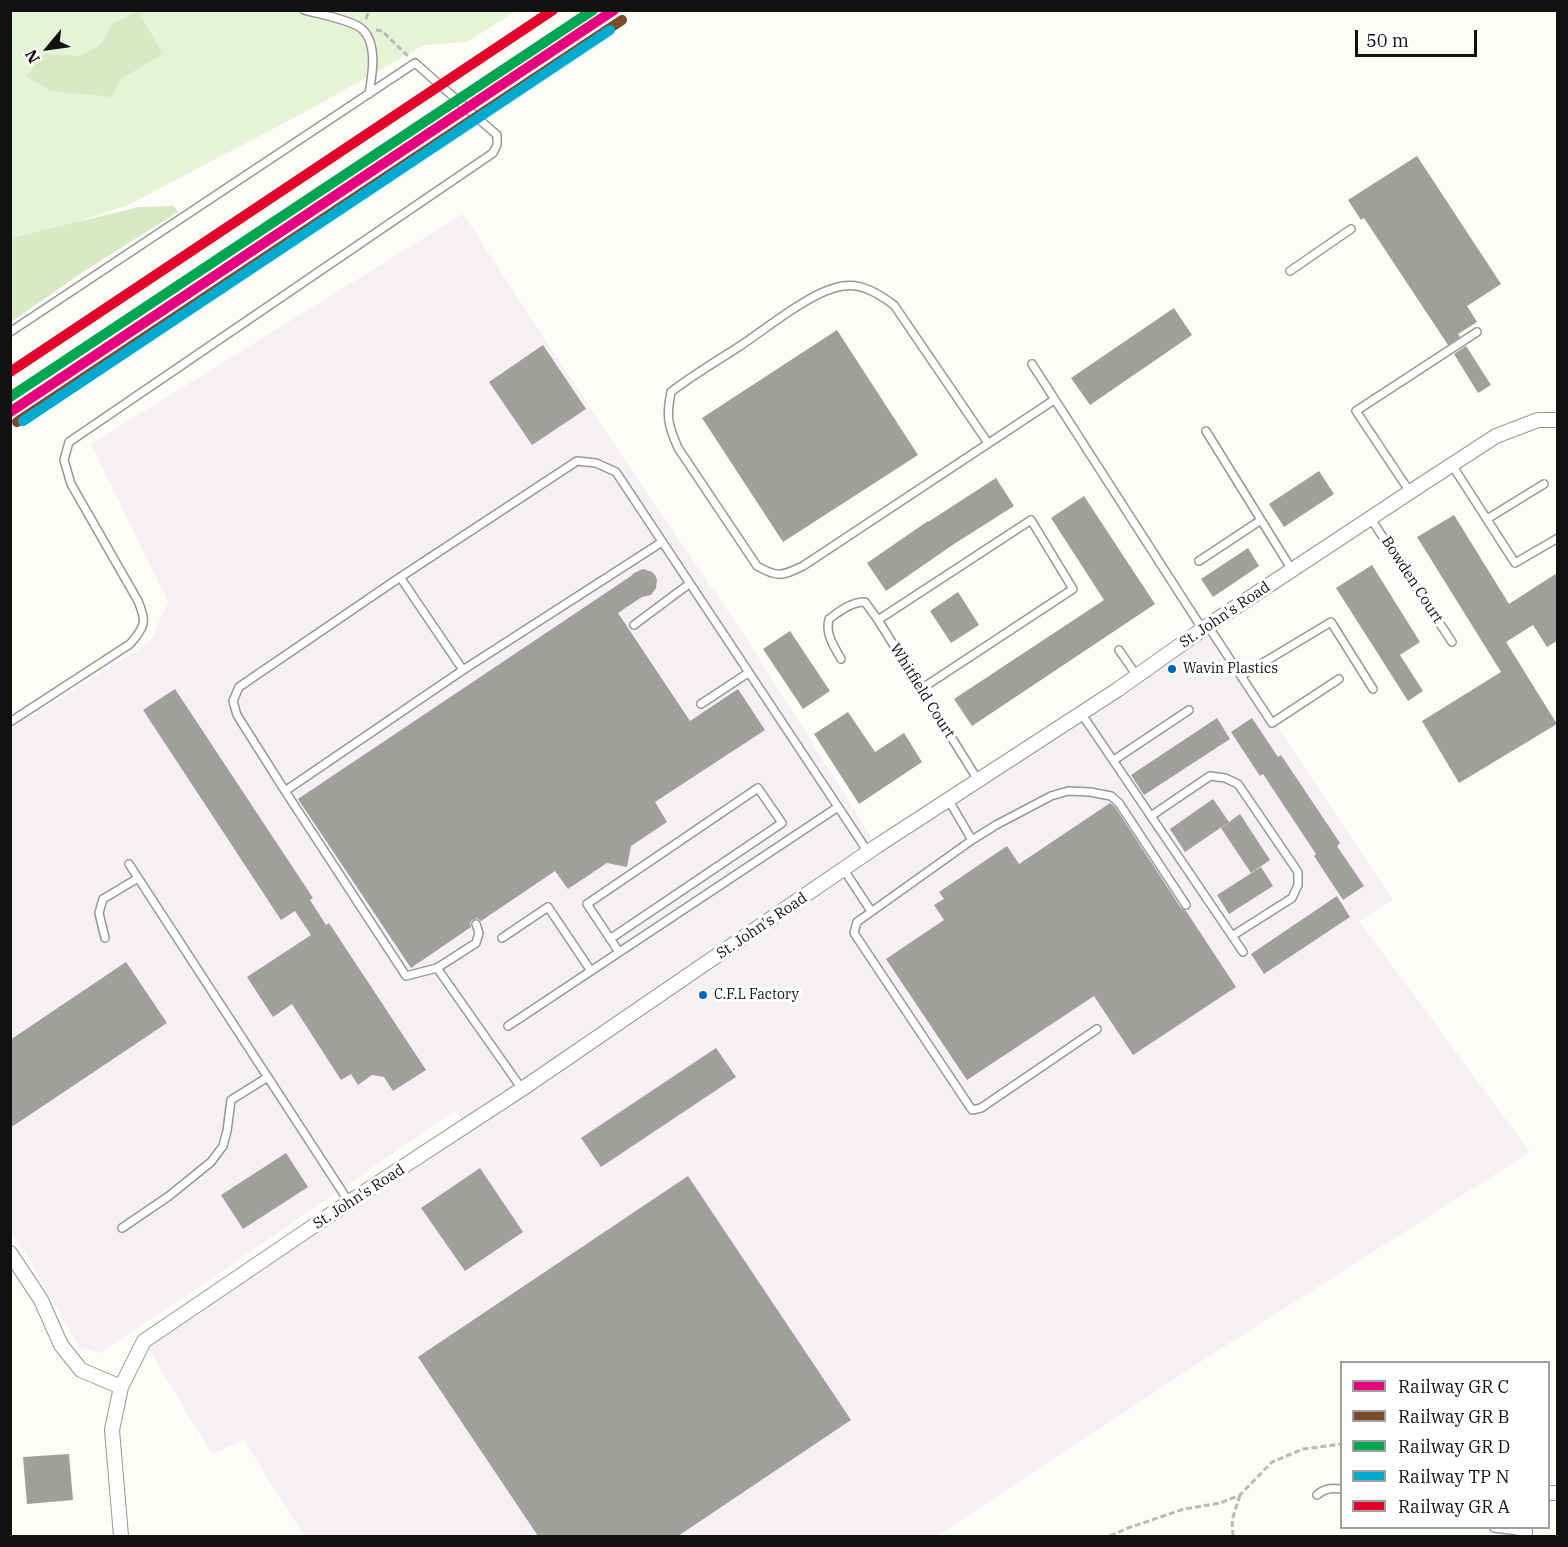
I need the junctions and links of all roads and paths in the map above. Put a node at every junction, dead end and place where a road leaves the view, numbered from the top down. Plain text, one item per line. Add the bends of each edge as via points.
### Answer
1 (304, 10) edge
2 (362, 28) junction
3 (415, 63) junction
4 (369, 94) junction
5 (1351, 229) dead end
6 (1290, 271) dead end
7 (10, 332) edge
8 (1477, 332) dead end
9 (1032, 364) dead end
10 (1054, 400) junction
11 (1557, 420) edge
12 (1206, 431) dead end
13 (988, 443) junction
14 (1452, 465) junction
15 (1544, 484) dead end
16 (1410, 492) junction
17 (1371, 519) junction
18 (1486, 519) junction
19 (1261, 520) junction
20 (1557, 538) edge
21 (662, 542) junction
22 (1199, 561) dead end
23 (1292, 570) junction
24 (400, 577) junction
25 (689, 584) junction
26 (878, 620) junction
27 (634, 625) dead end
28 (1206, 628) junction
29 (1452, 642) dead end
30 (1119, 650) dead end
31 (841, 658) dead end
32 (463, 670) junction
33 (748, 672) junction
34 (1137, 676) junction
35 (1241, 676) junction
36 (1339, 679) dead end
37 (921, 689) junction
38 (1372, 689) dead end
39 (701, 704) dead end
40 (1188, 710) dead end
41 (1082, 713) junction
42 (10, 722) edge
43 (1113, 760) junction
44 (978, 780) junction
45 (285, 791) junction
46 (948, 799) junction
47 (838, 807) junction
48 (1151, 816) junction
49 (972, 840) junction
50 (868, 853) junction
51 (129, 864) dead end
52 (844, 870) junction
53 (138, 878) junction
54 (1186, 905) dead end
55 (871, 911) junction
56 (477, 924) dead end
57 (1232, 936) junction
58 (105, 938) dead end
59 (502, 938) dead end
60 (610, 939) dead end
61 (619, 952) junction
62 (1243, 952) dead end
63 (437, 968) junction
64 (591, 971) junction
65 (508, 1026) dead end
66 (1097, 1029) dead end
67 (267, 1077) junction
68 (522, 1089) junction
69 (349, 1202) junction
70 (122, 1228) dead end
71 (10, 1253) edge
72 (121, 1387) junction
73 (1340, 1444) edge
74 (1340, 1489) edge
75 (1240, 1495) junction
76 (1317, 1495) dead end
77 (1506, 1529) edge
78 (1525, 1532) edge
79 (121, 1536) edge
80 (1110, 1536) edge
81 (1233, 1536) edge

1 - 2 lane
2 - 3 path via 382,32
2 - 4 lane via 369,38 373,64
3 - 4 lane
3 - 42 lane via 497,135 493,153 69,442 64,460 71,484 138,601 144,615 142,629 130,644
4 - 7 lane
5 - 6 lane
8 - 16 lane via 1356,411
9 - 10 lane
10 - 13 lane
10 - 28 lane
11 - 14 street, St. John's Road via 1538,420 1496,436
12 - 19 lane
13 - 13 lane via 803,566 785,574 770,573 757,566 678,448 670,429 668,409 671,392 805,302 829,289 856,286 877,292 894,305
14 - 16 street, St. John's Road
14 - 18 lane
15 - 18 lane
16 - 17 street, St. John's Road
17 - 23 street, St. John's Road
17 - 29 lane, Bowden Court
18 - 20 lane via 1515,563
19 - 22 lane
19 - 23 lane
21 - 24 lane via 616,472 596,463 577,461
21 - 25 lane
21 - 32 lane
23 - 28 street, St. John's Road
24 - 32 lane
24 - 45 lane via 239,687 233,701 237,715
25 - 27 lane
25 - 33 lane
26 - 31 lane, Whitfield Court via 865,602 857,602 829,619 831,641
26 - 37 lane, Whitfield Court
26 - 37 lane via 1031,520 1073,589
28 - 34 street, St. John's Road
28 - 35 lane
30 - 34 lane
32 - 45 lane
33 - 39 lane
33 - 47 lane
34 - 41 street, St. John's Road
35 - 36 lane via 1272,723
35 - 38 lane via 1331,622
37 - 44 lane, Whitfield Court
40 - 43 lane
41 - 43 lane
41 - 44 street, St. John's Road
43 - 48 lane
44 - 46 street, St. John's Road
45 - 63 lane via 406,976
46 - 49 lane
46 - 50 street, St. John's Road
47 - 50 lane
47 - 61 lane
48 - 57 lane
48 - 57 lane via 1210,776 1225,778 1238,784 1298,872 1292,898
49 - 54 lane via 1051,796 1068,791 1110,796 1119,803
49 - 55 lane
50 - 52 street, St. John's Road
51 - 53 lane
52 - 55 lane
52 - 68 street, St. John's Road
53 - 58 lane via 103,899 99,913
53 - 67 lane
55 - 66 lane via 857,922 854,933 972,1110 981,1108
56 - 63 lane via 476,943
57 - 62 lane
59 - 64 lane via 548,907
60 - 61 lane via 782,823 758,788 587,904 606,933
61 - 64 lane
63 - 68 lane
64 - 65 lane
67 - 69 lane
67 - 70 lane via 231,1100 223,1146 211,1162
68 - 69 street, St. John's Road
69 - 72 street, St. John's Road via 144,1341
71 - 72 street via 41,1300 61,1345 81,1370
72 - 79 street, St. John's Road via 112,1430
73 - 75 path via 1303,1449 1272,1462
74 - 76 lane via 1324,1489
75 - 80 path via 1184,1509
75 - 81 path via 1232,1520
77 - 78 lane

